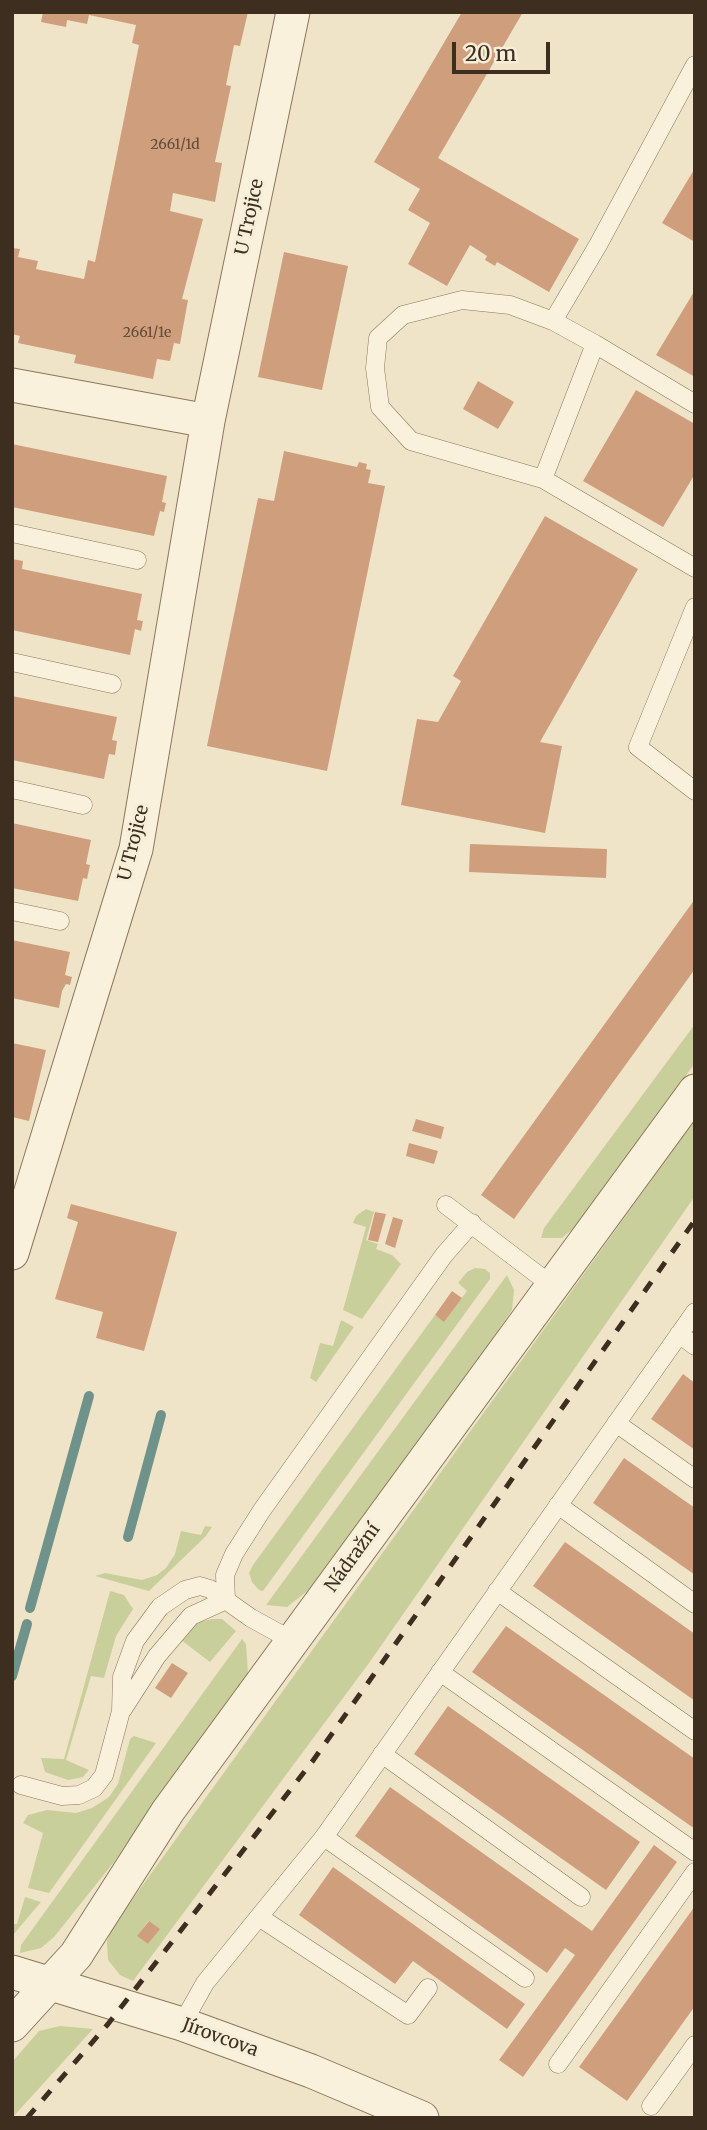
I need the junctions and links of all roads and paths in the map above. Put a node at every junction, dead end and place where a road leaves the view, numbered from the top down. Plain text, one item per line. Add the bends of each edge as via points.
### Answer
1 (293, 12) edge
2 (695, 65) edge
3 (553, 321) junction
4 (595, 344) junction
5 (12, 385) edge
6 (695, 404) edge
7 (208, 421) junction
8 (543, 479) junction
9 (12, 533) edge
10 (137, 560) dead end
11 (695, 568) edge
12 (695, 607) edge
13 (12, 662) edge
14 (112, 684) dead end
15 (12, 789) edge
16 (695, 791) edge
17 (83, 805) dead end
18 (12, 911) edge
19 (60, 921) dead end
20 (695, 1091) edge
21 (446, 1205) dead end
22 (472, 1223) junction
23 (12, 1253) edge
24 (554, 1287) junction
25 (695, 1312) edge
26 (679, 1334) junction
27 (695, 1346) edge
28 (616, 1423) junction
29 (695, 1479) edge
30 (558, 1505) junction
31 (497, 1591) junction
32 (226, 1600) junction
33 (695, 1604) edge
34 (293, 1641) junction
35 (440, 1672) junction
36 (121, 1712) junction
37 (695, 1731) edge
38 (382, 1754) junction
39 (21, 1785) dead end
40 (324, 1837) junction
41 (695, 1852) edge
42 (695, 1871) edge
43 (581, 1897) dead end
44 (259, 1917) junction
45 (12, 1972) edge
46 (525, 1978) dead end
47 (47, 1983) junction
48 (428, 1988) dead end
49 (182, 2024) junction
50 (12, 2025) edge
51 (695, 2045) edge
52 (558, 2064) dead end
53 (651, 2106) dead end
54 (422, 2118) edge

1 - 7 street, U Trojice
2 - 3 lane
3 - 4 lane
3 - 8 lane via 510,305 462,300 403,314 378,338 374,368 380,407 411,440
4 - 6 lane
4 - 8 lane
5 - 7 street
7 - 23 street, U Trojice via 136,849
8 - 11 lane
9 - 10 lane
12 - 16 lane via 638,747
13 - 14 lane
15 - 17 lane
18 - 19 lane
20 - 24 street, Nádražní
21 - 22 lane
22 - 24 lane
22 - 32 lane via 444,1255 241,1543 225,1574
24 - 34 street, Nádražní
25 - 26 lane
26 - 27 lane
26 - 28 lane
28 - 29 lane
28 - 30 lane
30 - 31 lane
30 - 33 lane
31 - 35 lane
31 - 37 lane
32 - 34 lane
32 - 36 lane via 191,1616 157,1656
32 - 36 lane via 200,1586 160,1606 135,1641 122,1677
34 - 47 street, Nádražní via 169,1811 76,1955
35 - 38 lane
35 - 41 lane
36 - 39 lane via 104,1775 94,1788 62,1796
38 - 40 lane
38 - 43 lane
40 - 44 lane
40 - 46 lane
42 - 52 lane
44 - 48 lane via 408,2015
44 - 49 lane via 205,1983
45 - 47 street, Jírovcova
47 - 49 street, Jírovcova
47 - 50 street, Nádražní
49 - 54 street, Jírovcova
51 - 53 lane

